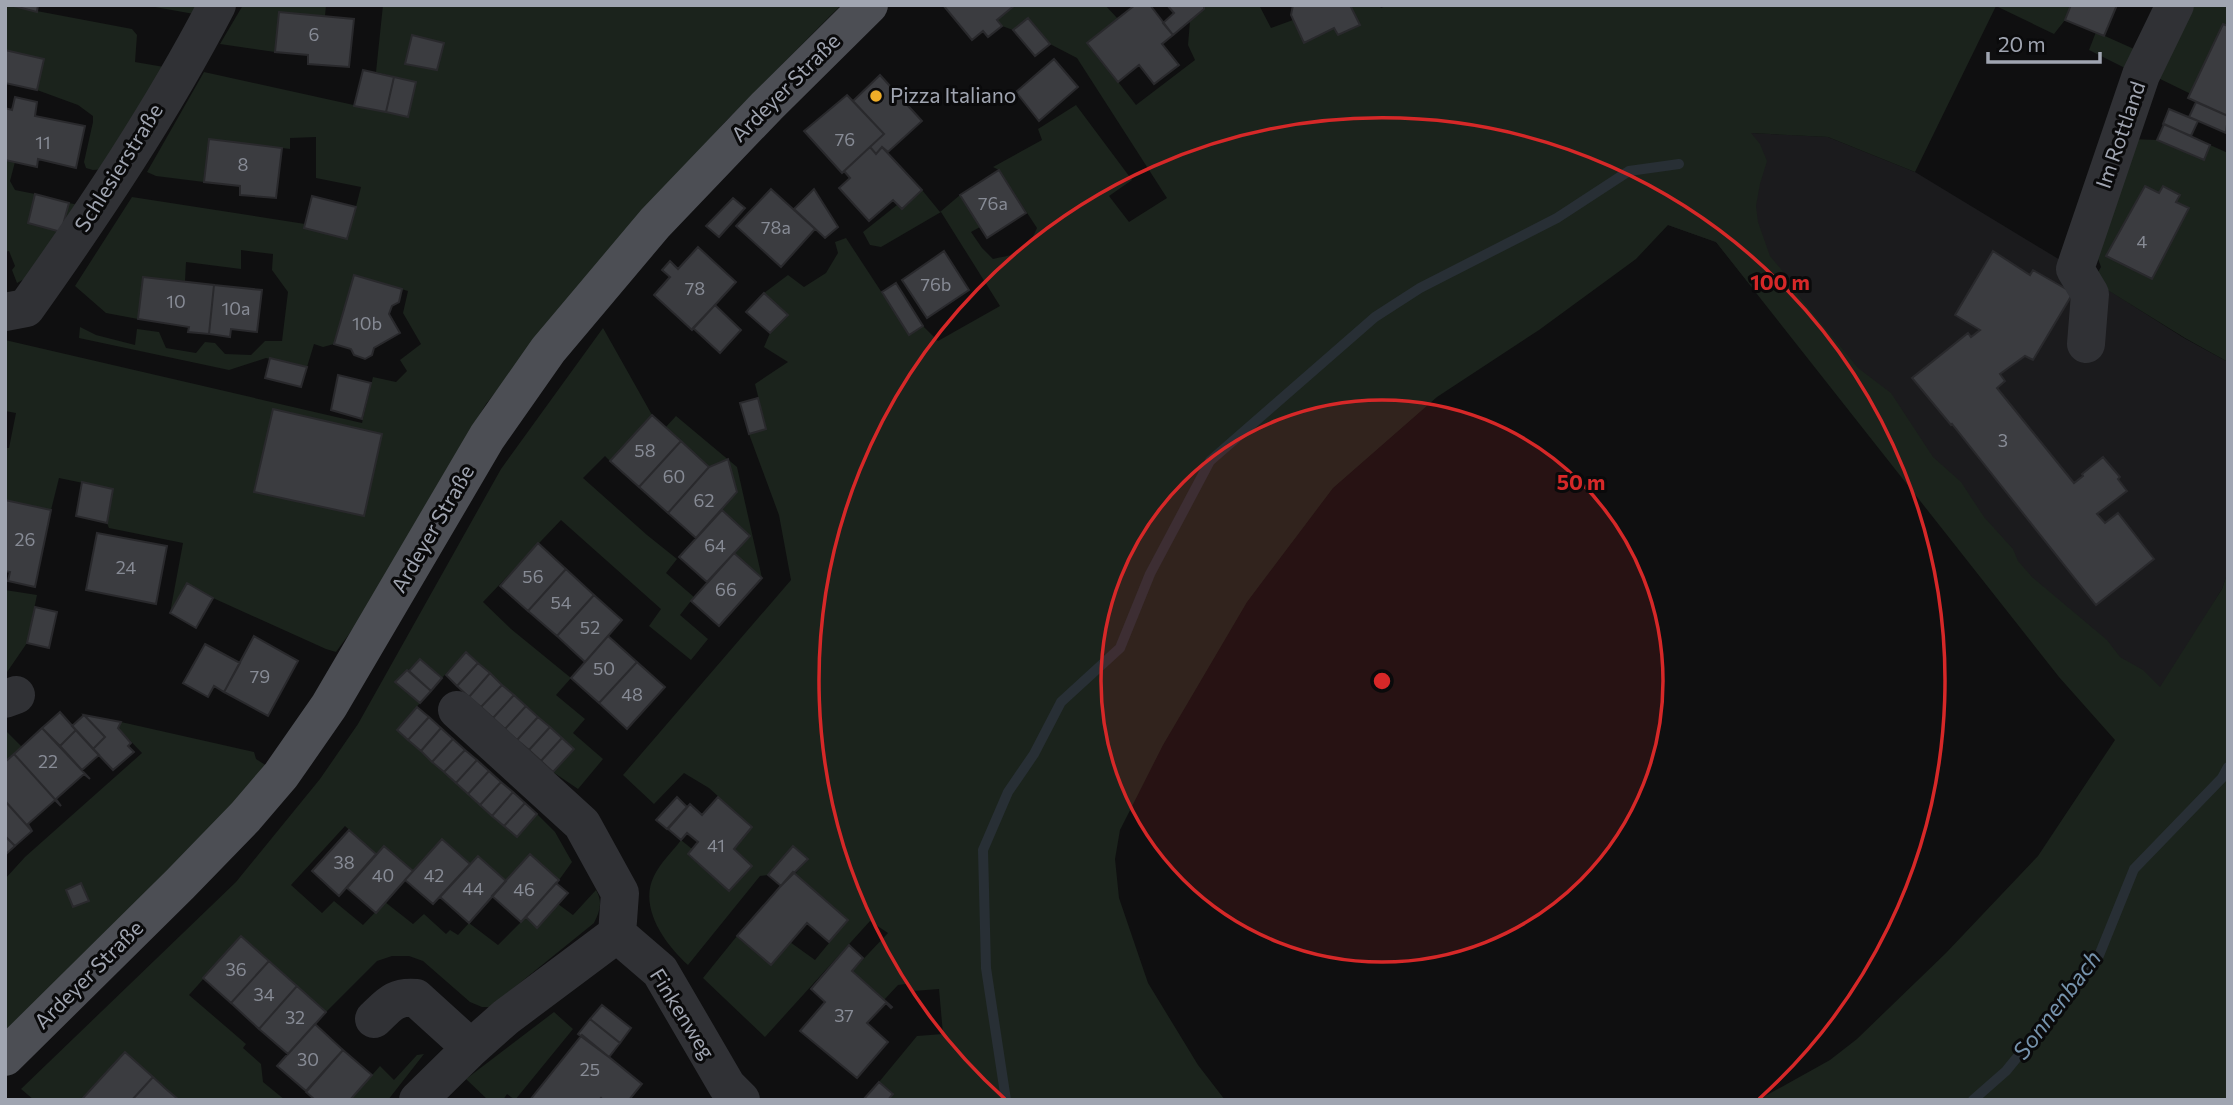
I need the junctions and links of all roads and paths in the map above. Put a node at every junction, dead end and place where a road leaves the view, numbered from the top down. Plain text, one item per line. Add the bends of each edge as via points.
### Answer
1 (217, 5) edge
2 (869, 5) edge
3 (2175, 5) edge
4 (5, 312) edge
5 (2086, 344) dead end
6 (457, 710) dead end
7 (617, 934) junction
8 (374, 1019) dead end
9 (471, 1048) junction
10 (5, 1057) edge
11 (734, 1093) edge
12 (418, 1100) edge

1 - 4 street, Schlesierstraße via 113,181 46,280 26,308
2 - 10 main road, Ardeyer Straße via 655,223 548,350 487,437 336,696 281,775 190,874
3 - 5 street, Im Rottland via 2141,75 2076,269 2090,294
6 - 7 street via 582,824 620,893
7 - 9 street
7 - 11 street, Finkenweg via 660,971
8 - 9 street via 393,1002 416,998
9 - 12 street

